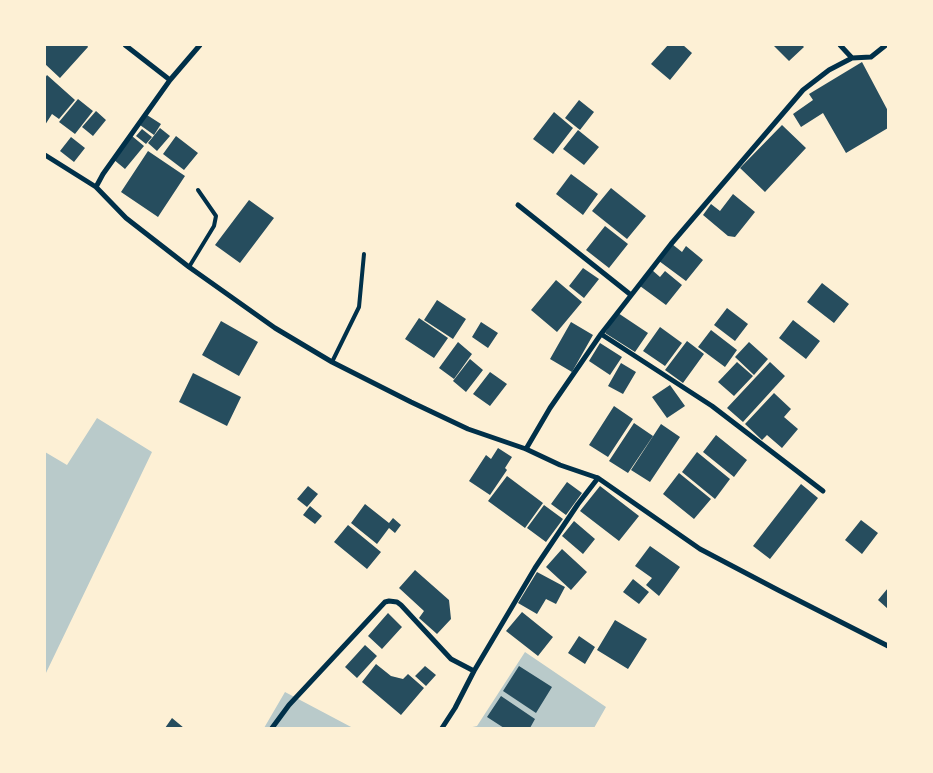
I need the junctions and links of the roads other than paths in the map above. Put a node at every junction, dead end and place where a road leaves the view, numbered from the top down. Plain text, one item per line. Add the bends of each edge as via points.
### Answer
1 (125, 45) edge
2 (200, 45) edge
3 (840, 45) edge
4 (886, 45) edge
5 (852, 58) junction
6 (170, 80) junction
7 (45, 155) edge
8 (96, 187) junction
9 (198, 190) dead end
10 (518, 205) dead end
11 (364, 254) dead end
12 (189, 267) junction
13 (631, 295) junction
14 (600, 334) junction
15 (332, 362) junction
16 (526, 449) junction
17 (598, 478) junction
18 (823, 491) dead end
19 (888, 646) edge
20 (474, 671) junction
21 (272, 728) edge
22 (442, 728) edge

1 - 6 street
2 - 6 street
3 - 5 street
4 - 5 street via 872,57
5 - 13 street via 829,70 803,90
6 - 8 street
7 - 8 street
8 - 12 street via 126,218
9 - 12 lane via 216,216 214,226
10 - 13 street
11 - 15 lane via 358,307
12 - 15 street via 275,328
13 - 14 street
14 - 16 street
14 - 18 street via 712,406
15 - 16 street via 468,429
16 - 17 street
17 - 19 street via 700,549
17 - 20 street via 535,568
20 - 21 street via 451,659 401,605 385,602
20 - 22 street

